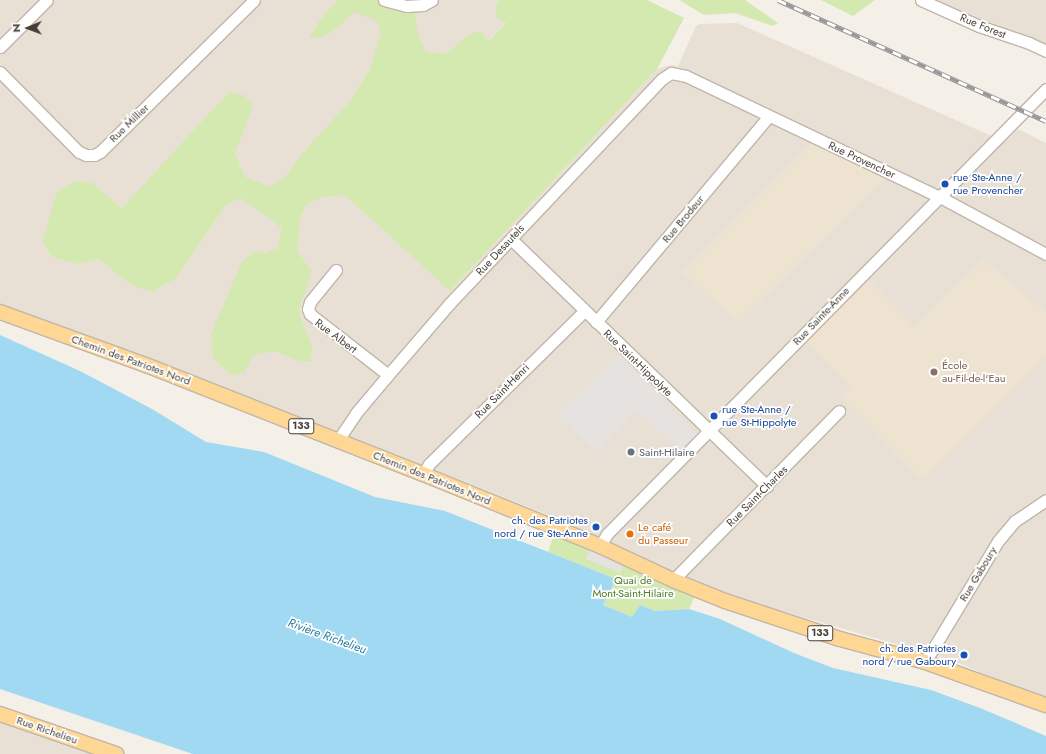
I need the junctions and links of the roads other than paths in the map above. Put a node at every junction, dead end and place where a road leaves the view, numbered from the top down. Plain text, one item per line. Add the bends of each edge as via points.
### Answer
1 (47, 0) edge
2 (254, 0) edge
3 (384, 0) edge
4 (432, 0) edge
5 (921, 0) edge
6 (0, 47) edge
7 (1046, 51) edge
8 (0, 72) edge
9 (674, 73) joint
10 (1046, 89) edge
11 (769, 116) junction
12 (940, 197) junction
13 (511, 239) junction
14 (1046, 254) edge
15 (336, 270) dead end
16 (584, 311) junction
17 (0, 312) edge
18 (596, 322) junction
19 (388, 375) junction
20 (839, 411) dead end
21 (709, 431) junction
22 (338, 440) junction
23 (424, 474) junction
24 (767, 486) junction
25 (1046, 500) edge
26 (600, 546) junction
27 (673, 580) junction
28 (925, 662) junction
29 (1046, 705) edge
30 (0, 714) edge
31 (116, 754) edge

1 - 6 street
2 - 8 street, Rue Millier via 100,152 94,155 80,152
3 - 4 street via 406,6 423,5
5 - 7 street, Rue Forest via 984,28
9 - 11 street, Rue Provencher via 686,76
9 - 13 street, Rue Desautels via 662,79
10 - 12 street, Rue Sainte-Anne
11 - 12 street, Rue Provencher
11 - 18 street, Rue Brodeur
12 - 14 street, Rue Provencher
12 - 21 street, Rue Sainte-Anne
13 - 16 street, Rue Saint-Hippolyte
13 - 19 street, Rue Desautels via 449,304
15 - 19 street, Rue Albert via 310,302 310,314
16 - 18 street, Rue Saint-Hippolyte
16 - 23 street, Rue Saint-Henri via 429,464
17 - 22 main road, Chemin des Patriotes Nord / 133 via 146,365
18 - 21 street, Rue Saint-Hippolyte
19 - 22 street, Rue Desautels via 356,413
20 - 24 street, Rue Saint-Charles
21 - 24 street, Rue Saint-Hippolyte
21 - 26 street, Rue Sainte-Anne via 607,534
22 - 23 main road, Chemin des Patriotes Nord / 133
23 - 26 main road, Chemin des Patriotes Nord / 133
24 - 27 street, Rue Saint-Charles
25 - 28 street, Rue Gaboury via 1016,521 998,541
26 - 27 main road, Chemin des Patriotes Nord / 133
27 - 28 main road, Chemin des Patriotes Nord / 133 via 798,626
28 - 29 main road, Chemin des Patriotes Nord / 133
30 - 31 main road, Rue Richelieu

